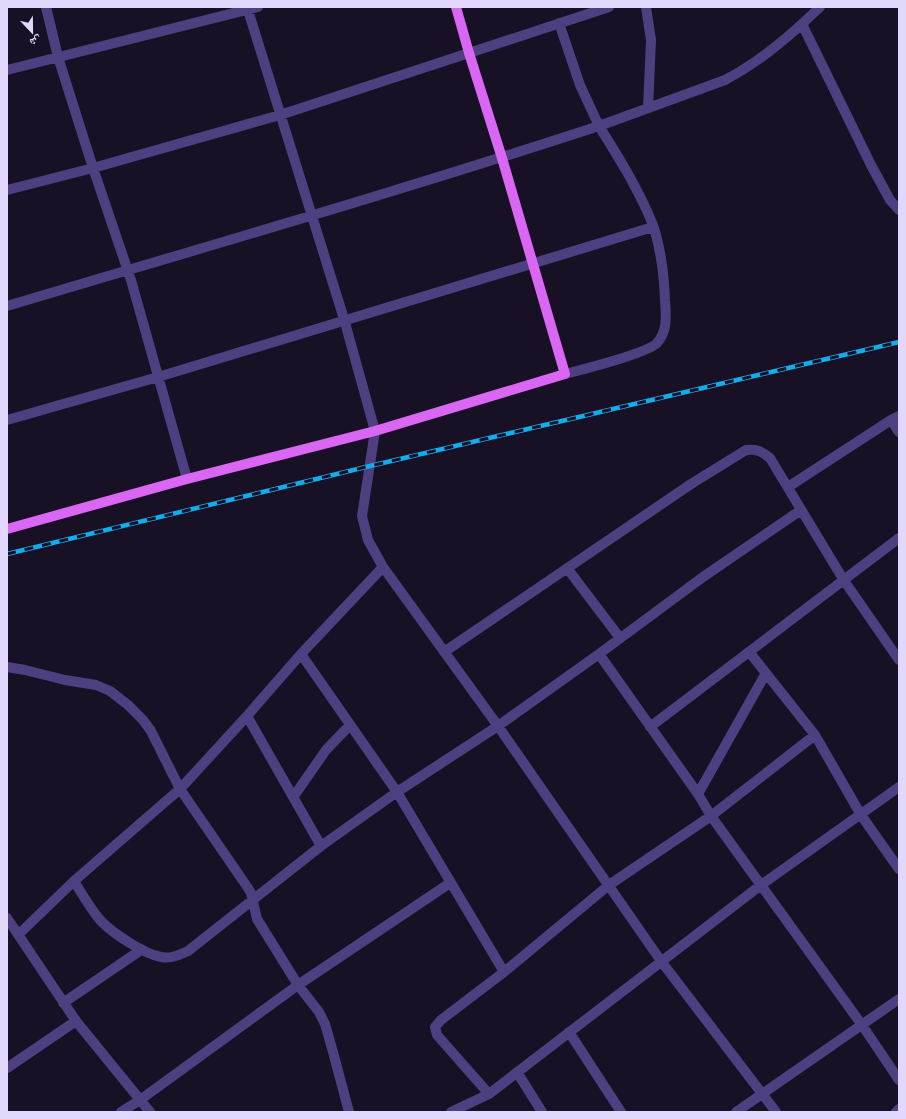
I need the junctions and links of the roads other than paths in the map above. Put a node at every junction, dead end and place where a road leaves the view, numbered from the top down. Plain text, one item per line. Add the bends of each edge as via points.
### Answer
1 (46, 7) edge
2 (456, 7) edge
3 (609, 7) edge
4 (646, 7) edge
5 (820, 7) edge
6 (251, 8) edge
7 (559, 23) junction
8 (802, 24) junction
9 (469, 54) junction
10 (58, 57) junction
11 (7, 70) edge
12 (648, 108) junction
13 (280, 115) junction
14 (599, 126) junction
15 (502, 158) junction
16 (93, 168) junction
17 (7, 190) edge
18 (899, 210) edge
19 (312, 217) junction
20 (653, 227) junction
21 (532, 263) junction
22 (128, 270) junction
23 (7, 306) edge
24 (344, 320) junction
25 (565, 374) junction
26 (158, 377) junction
27 (895, 418) edge
28 (7, 420) edge
29 (375, 431) junction
30 (899, 432) edge
31 (187, 480) junction
32 (788, 487) junction
33 (801, 510) junction
34 (7, 529) edge
35 (899, 538) edge
36 (383, 567) junction
37 (567, 568) junction
38 (843, 579) junction
39 (620, 638) junction
40 (444, 652) junction
41 (750, 653) junction
42 (897, 653) edge
43 (301, 654) junction
44 (599, 654) junction
45 (7, 667) edge
46 (766, 674) junction
47 (247, 716) junction
48 (350, 725) junction
49 (498, 726) junction
50 (650, 727) junction
51 (815, 735) junction
52 (899, 787) edge
53 (180, 789) junction
54 (397, 792) junction
55 (698, 794) junction
56 (294, 796) junction
57 (861, 815) junction
58 (711, 816) junction
59 (321, 846) junction
60 (899, 869) edge
61 (74, 881) junction
62 (450, 883) junction
63 (609, 885) junction
64 (761, 885) junction
65 (253, 899) junction
66 (7, 918) edge
67 (19, 934) junction
68 (141, 950) junction
69 (661, 961) junction
70 (504, 972) junction
71 (298, 985) junction
72 (899, 999) edge
73 (63, 1003) junction
74 (76, 1021) junction
75 (862, 1025) junction
76 (569, 1032) junction
77 (7, 1068) edge
78 (516, 1072) junction
79 (899, 1080) edge
80 (762, 1093) junction
81 (489, 1094) junction
82 (140, 1100) junction
83 (899, 1109) edge
84 (121, 1112) edge
85 (150, 1112) edge
86 (349, 1112) edge
87 (451, 1112) edge
88 (542, 1112) edge
89 (621, 1112) edge
90 (736, 1112) edge
91 (776, 1112) edge
92 (896, 1112) edge

1 - 10 street
2 - 9 main road
3 - 7 street
4 - 12 street via 651,40
5 - 8 street
6 - 10 street
6 - 13 street
7 - 9 street
7 - 14 street via 580,85
8 - 12 street via 744,70 725,80
8 - 18 street via 871,165 890,200
9 - 13 street
9 - 15 main road
10 - 11 street
10 - 16 street
12 - 14 street
13 - 16 street
13 - 19 street
14 - 15 street
14 - 20 street via 631,178
15 - 19 street
15 - 21 main road
16 - 17 street
16 - 22 street
19 - 22 street
19 - 24 street
20 - 21 street
20 - 25 street via 660,251 664,281 666,324 662,335 656,345 643,351
21 - 24 street
21 - 25 main road
22 - 23 street
22 - 26 street
24 - 26 street
24 - 29 street
25 - 29 main road
26 - 28 street
26 - 31 street
27 - 30 street
27 - 32 street
29 - 31 main road
29 - 36 street via 362,516 368,540
31 - 34 main road
32 - 33 street
32 - 37 street via 770,458 755,449 746,450
33 - 38 street
33 - 39 street
35 - 38 street
36 - 40 street
36 - 43 street
37 - 39 street
37 - 40 street
38 - 41 street
38 - 42 street
39 - 44 street
40 - 49 street
41 - 46 street
41 - 50 street
43 - 47 street
43 - 48 street
44 - 49 street
44 - 50 street
45 - 53 street via 104,687 116,695 147,725
46 - 51 street
46 - 55 street
47 - 53 street
47 - 56 street
48 - 54 street
48 - 56 street via 323,753
49 - 54 street
49 - 63 street
50 - 55 street
51 - 57 street
51 - 58 street
52 - 57 street
53 - 61 street
53 - 65 street via 246,884
54 - 59 street
54 - 62 street
55 - 58 street
56 - 59 street
57 - 60 street
57 - 64 street
58 - 63 street
58 - 64 street
59 - 65 street
61 - 67 street
61 - 68 street via 101,920
62 - 70 street
62 - 71 street
63 - 69 street
63 - 70 street
64 - 69 street
64 - 75 street
65 - 68 street via 180,955 168,958
65 - 71 street via 257,919
66 - 67 street
67 - 73 street
68 - 73 street
69 - 76 street
69 - 80 street
70 - 81 street via 435,1027 444,1044
71 - 82 street
71 - 86 street via 325,1024
72 - 75 street
73 - 74 street
74 - 77 street
74 - 82 street
75 - 79 street
75 - 80 street
76 - 78 street
76 - 89 street
78 - 81 street
78 - 88 street
80 - 90 street
80 - 91 street
81 - 87 street
82 - 84 street
82 - 85 street
83 - 92 street

